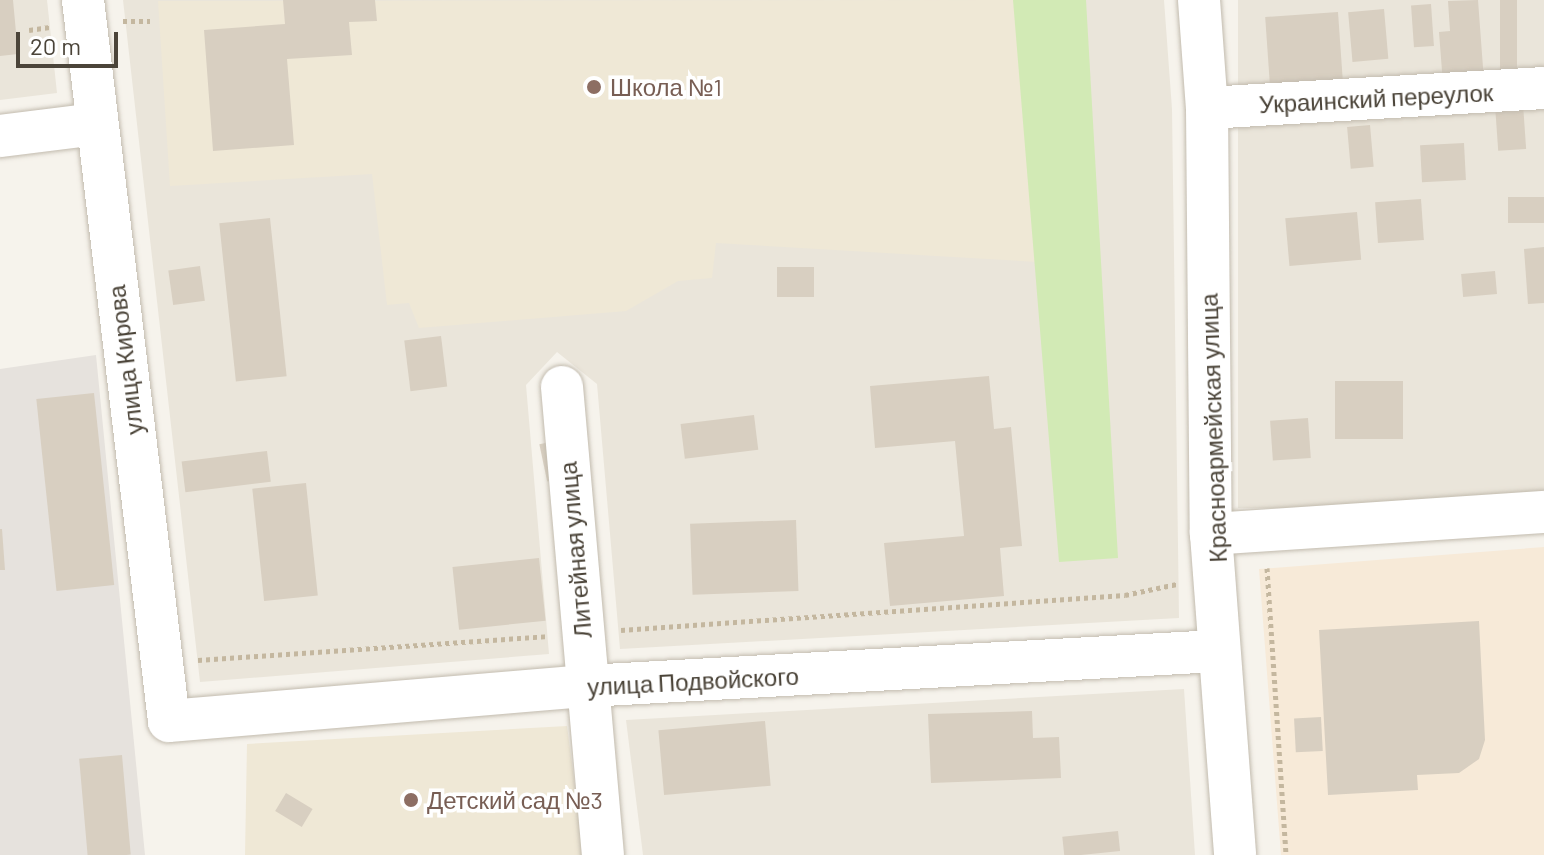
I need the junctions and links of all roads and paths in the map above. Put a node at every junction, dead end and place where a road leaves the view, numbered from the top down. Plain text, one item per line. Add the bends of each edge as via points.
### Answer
1 (83, 0) edge
2 (1199, 0) edge
3 (1544, 88) edge
4 (1207, 108) junction
5 (96, 124) junction
6 (0, 136) edge
7 (562, 387) dead end
8 (1544, 512) edge
9 (1211, 534) junction
10 (1217, 651) junction
11 (587, 686) junction
12 (169, 721) joint
13 (603, 855) edge
14 (1235, 855) edge

1 - 5 street, улица Кирова
2 - 4 street, Красноармейская улица
3 - 4 street, Украинский переулок
4 - 9 street, Красноармейская улица
5 - 6 street
5 - 12 street, улица Кирова
7 - 11 street, Литейная улица
8 - 9 street
9 - 10 street, Красноармейская улица
10 - 11 street, улица Подвойского
10 - 14 street, Красноармейская улица
11 - 12 street, улица Подвойского
11 - 13 street, Литейная улица

